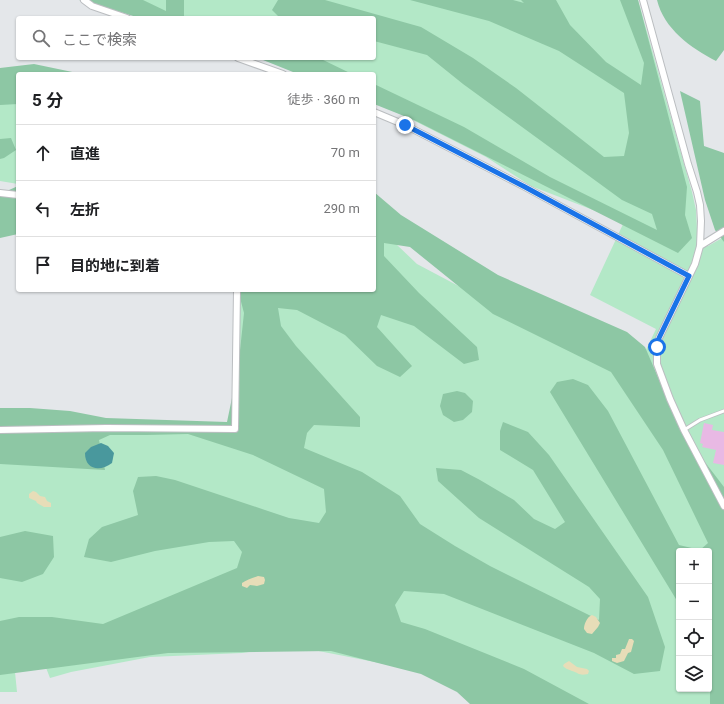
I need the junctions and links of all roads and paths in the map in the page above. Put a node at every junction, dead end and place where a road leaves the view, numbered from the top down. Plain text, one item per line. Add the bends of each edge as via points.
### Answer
1 (84, 0) edge
2 (643, 0) edge
3 (121, 16) edge
4 (244, 60) edge
5 (276, 72) edge
6 (376, 113) edge
7 (0, 193) edge
8 (16, 195) edge
9 (724, 230) edge
10 (700, 246) junction
11 (689, 276) junction
12 (238, 292) edge
13 (724, 411) edge
14 (0, 430) edge
15 (684, 430) junction
16 (724, 506) edge

1 - 3 street via 92,6
2 - 10 street via 700,205
4 - 5 street
6 - 11 street via 525,187
7 - 8 street
9 - 10 street
10 - 11 street
11 - 15 street via 659,338 657,357 661,376
12 - 14 street via 235,429
13 - 15 lane via 700,420
15 - 16 street

